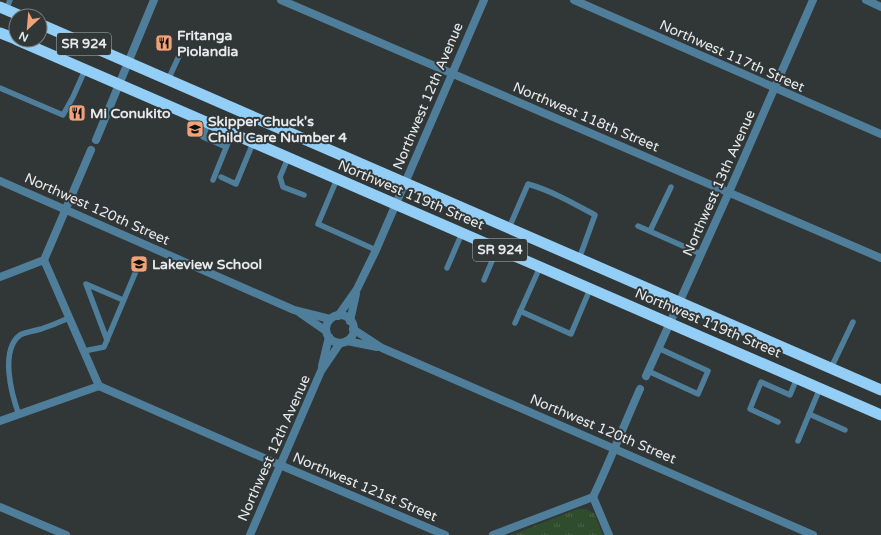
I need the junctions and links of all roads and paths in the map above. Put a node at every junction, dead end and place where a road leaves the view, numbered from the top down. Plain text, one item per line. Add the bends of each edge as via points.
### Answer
1 (154, 0) edge
2 (281, 0) edge
3 (484, 0) edge
4 (574, 0) edge
5 (813, 0) edge
6 (866, 0) edge
7 (881, 6) edge
8 (48, 28) edge
9 (35, 48) edge
10 (178, 56) dead end
11 (128, 63) junction
12 (85, 70) junction
13 (452, 74) junction
14 (168, 80) junction
15 (120, 85) junction
16 (0, 88) edge
17 (775, 89) junction
18 (208, 123) junction
19 (232, 133) junction
20 (881, 134) edge
21 (96, 140) dead end
22 (253, 143) junction
23 (226, 147) junction
24 (91, 150) dead end
25 (288, 158) junction
26 (221, 177) dead end
27 (337, 179) junction
28 (0, 180) edge
29 (213, 180) dead end
30 (405, 182) junction
31 (671, 187) dead end
32 (729, 192) junction
33 (304, 195) dead end
34 (395, 204) junction
35 (66, 209) junction
36 (638, 226) dead end
37 (509, 228) junction
38 (650, 231) junction
39 (462, 233) junction
40 (497, 248) junction
41 (376, 250) junction
42 (701, 254) junction
43 (881, 258) edge
44 (579, 259) junction
45 (44, 260) junction
46 (138, 264) dead end
47 (540, 267) junction
48 (447, 268) dead end
49 (0, 277) edge
50 (484, 280) dead end
51 (357, 289) junction
52 (590, 289) junction
53 (123, 300) junction
54 (680, 302) junction
55 (294, 310) junction
56 (520, 311) junction
57 (338, 316) junction
58 (69, 318) junction
59 (330, 319) junction
60 (350, 321) junction
61 (853, 322) dead end
62 (515, 323) dead end
63 (669, 323) junction
64 (353, 329) junction
65 (327, 334) junction
66 (107, 340) junction
67 (344, 342) junction
68 (382, 348) junction
69 (658, 348) junction
70 (84, 351) junction
71 (831, 368) junction
72 (321, 370) junction
73 (647, 374) joint
74 (797, 378) junction
75 (99, 386) junction
76 (820, 388) junction
77 (640, 389) dead end
78 (881, 390) edge
79 (809, 414) junction
80 (19, 415) junction
81 (881, 415) edge
82 (0, 421) edge
83 (778, 422) dead end
84 (845, 430) dead end
85 (798, 441) dead end
86 (616, 449) junction
87 (280, 465) junction
88 (593, 497) junction
89 (0, 507) edge
90 (66, 535) edge
91 (250, 535) edge
92 (445, 535) edge
93 (493, 535) edge
94 (609, 535) edge
95 (814, 535) edge

1 - 11 street
2 - 13 street, Northwest 118th Street
3 - 13 street, Northwest 12th Avenue
4 - 17 street, Northwest 117th Street
5 - 17 street, Northwest 13th Avenue
6 - 7 street
8 - 11 highway, Northwest 119th Street / SR 924
9 - 12 highway, Northwest 119th Street / SR 924
10 - 14 lane
11 - 14 highway, Northwest 119th Street / SR 924
11 - 15 street
12 - 15 highway, Northwest 119th Street / SR 924
12 - 16 lane via 63,115
13 - 30 street, Northwest 12th Avenue
13 - 32 street, Northwest 118th Street
14 - 30 highway, Northwest 119th Street / SR 924
15 - 18 highway, Northwest 119th Street / SR 924
15 - 21 street
17 - 20 street, Northwest 117th Street
17 - 32 street, Northwest 13th Avenue
18 - 19 highway, Northwest 119th Street / SR 924
18 - 23 lane via 202,137
19 - 22 highway, Northwest 119th Street / SR 924
19 - 23 lane
22 - 25 highway, Northwest 119th Street / SR 924
22 - 26 lane via 236,184
23 - 29 lane
24 - 35 street
25 - 27 highway, Northwest 119th Street / SR 924
25 - 33 lane via 280,177 283,187
27 - 34 highway, Northwest 119th Street / SR 924
27 - 41 lane via 318,224
28 - 35 street, Northwest 120th Street
30 - 34 street, Northwest 12th Avenue
30 - 37 highway, Northwest 119th Street / SR 924
31 - 38 lane
32 - 42 street, Northwest 13th Avenue
32 - 43 street, Northwest 118th Street
34 - 39 highway, Northwest 119th Street / SR 924
34 - 41 street, Northwest 12th Avenue
35 - 45 street
35 - 55 street, Northwest 120th Street
36 - 38 lane
37 - 44 highway, Northwest 119th Street / SR 924
37 - 44 lane via 528,184 555,194 595,215
38 - 42 lane
39 - 40 highway, Northwest 119th Street / SR 924
39 - 48 lane
40 - 47 highway, Northwest 119th Street / SR 924
40 - 50 lane
41 - 51 street, Northwest 12th Avenue
42 - 54 street, Northwest 13th Avenue
44 - 54 highway, Northwest 119th Street / SR 924
45 - 49 street
45 - 58 street
46 - 53 lane
47 - 52 highway, Northwest 119th Street / SR 924
47 - 56 lane
51 - 57 street, Northwest 12th Avenue
51 - 60 street, Northwest 12th Avenue
52 - 56 lane via 571,334
52 - 63 highway, Northwest 119th Street / SR 924
53 - 66 lane
53 - 66 lane via 86,284
54 - 63 street, Northwest 13th Avenue
54 - 71 highway, Northwest 119th Street / SR 924
55 - 59 street, Northwest 120th Street
55 - 65 street, Northwest 120th Street
56 - 62 lane
57 - 59 street
57 - 60 street
58 - 70 street
58 - 80 lane via 20,335 13,342 6,362
59 - 65 street via 326,327
60 - 64 street
61 - 71 lane
63 - 69 street, Northwest 13th Avenue
63 - 74 highway, Northwest 119th Street / SR 924
64 - 67 street via 353,334
64 - 68 street, Northwest 120th Street
65 - 67 street via 334,342
65 - 72 street, Northwest 12th Avenue
66 - 70 lane via 104,347
67 - 68 street, Northwest 120th Street
67 - 72 street, Northwest 12th Avenue
68 - 86 street, Northwest 120th Street
69 - 73 street, Northwest 13th Avenue
69 - 73 lane via 708,371 698,394
70 - 75 street
71 - 78 highway, Northwest 119th Street / SR 924
72 - 87 street, Northwest 12th Avenue
74 - 76 highway, Northwest 119th Street / SR 924
74 - 83 lane via 790,395 761,382 750,409
75 - 80 street
75 - 87 street, Northwest 121st Street
76 - 79 lane
76 - 81 highway, Northwest 119th Street / SR 924
77 - 86 street
79 - 84 lane
79 - 85 lane
80 - 82 street
86 - 88 street
86 - 95 street, Northwest 120th Street
87 - 91 street, Northwest 12th Avenue
87 - 92 street, Northwest 121st Street
88 - 93 street
88 - 94 street
89 - 90 street

